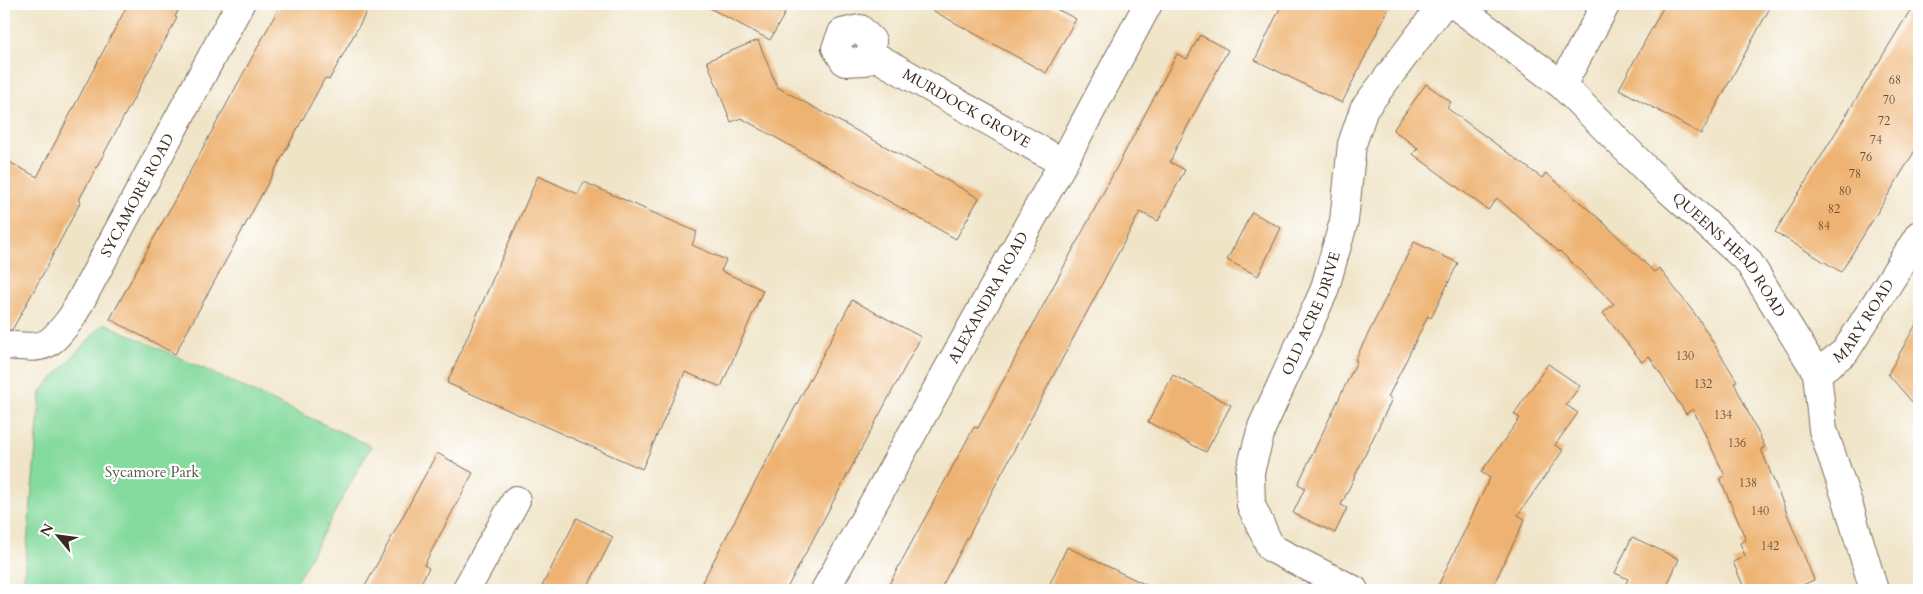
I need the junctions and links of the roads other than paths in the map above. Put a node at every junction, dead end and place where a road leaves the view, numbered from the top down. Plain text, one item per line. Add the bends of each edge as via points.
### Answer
1 (240, 4) edge
2 (1148, 4) edge
3 (1443, 4) edge
4 (1454, 4) edge
5 (1606, 4) edge
6 (871, 54) dead end
7 (1562, 85) junction
8 (1063, 163) junction
9 (1919, 235) edge
10 (4, 345) edge
11 (1817, 373) junction
12 (516, 500) dead end
13 (466, 590) edge
14 (825, 590) edge
15 (1354, 590) edge
16 (1874, 590) edge

1 - 10 street, SYCAMORE ROAD via 72,317 53,341 37,347
2 - 8 street, ALEXANDRA ROAD
3 - 15 street, OLD ACRE DRIVE via 1364,109 1352,144 1344,220 1324,291 1262,426 1250,472 1251,505 1271,548
4 - 7 street, QUEENS HEAD ROAD
5 - 7 street
6 - 8 street, MURDOCK GROVE
7 - 11 street, QUEENS HEAD ROAD via 1648,171 1748,261
8 - 14 street, ALEXANDRA ROAD
9 - 11 street, MARY ROAD via 1845,352
11 - 16 street, QUEENS HEAD ROAD via 1823,430
12 - 13 street

